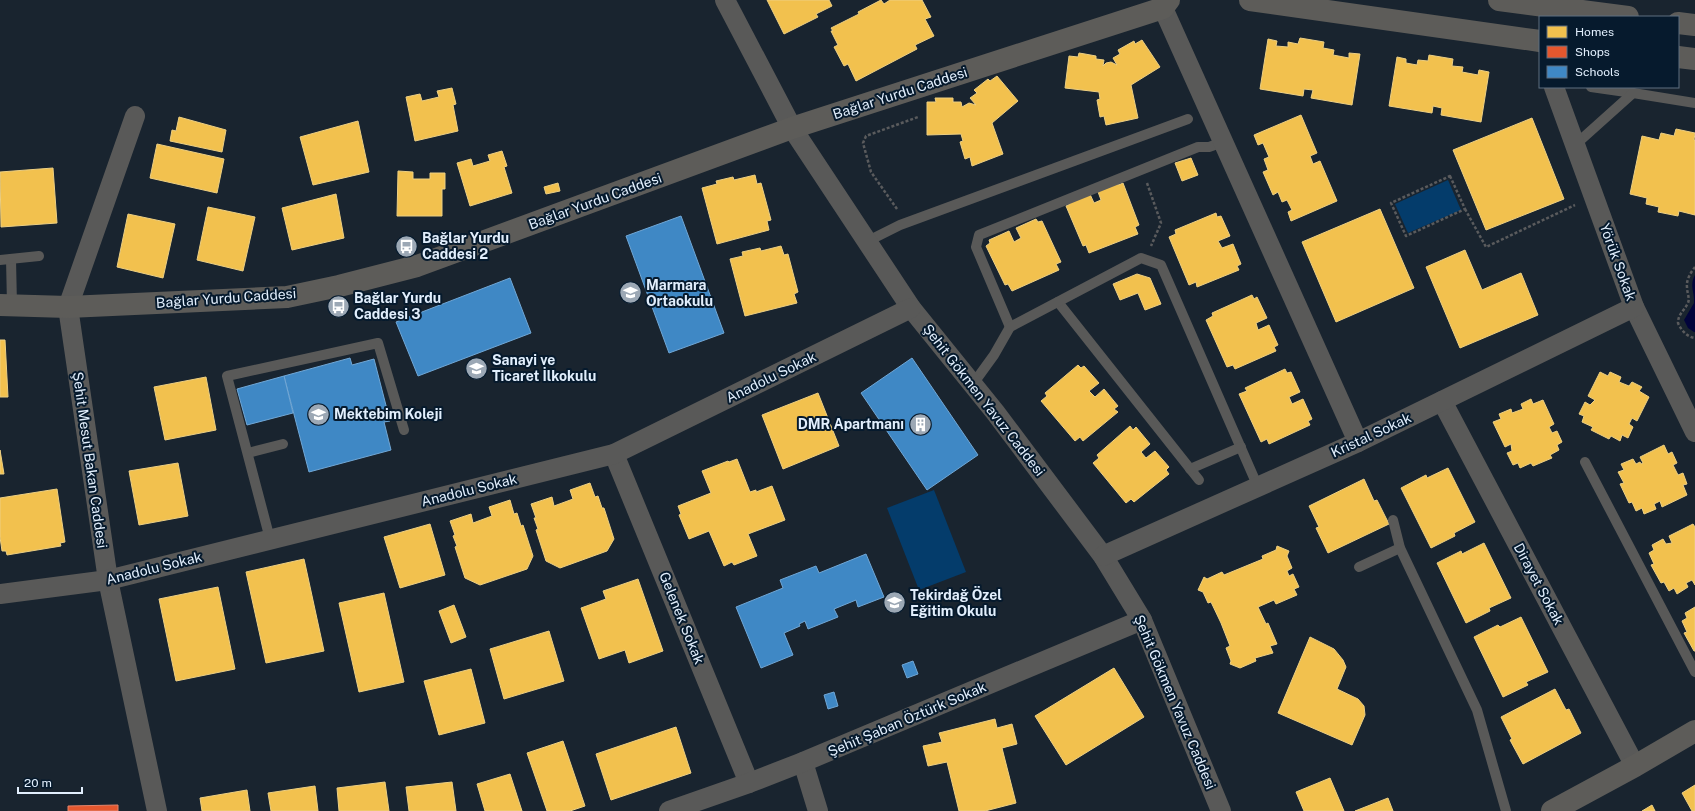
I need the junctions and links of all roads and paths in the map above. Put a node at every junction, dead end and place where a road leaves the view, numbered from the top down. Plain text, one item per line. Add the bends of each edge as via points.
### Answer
1 (724, 0) edge
2 (1250, 0) edge
3 (1499, 0) edge
4 (1543, 3) edge
5 (1166, 4) edge
6 (1622, 16) edge
7 (1679, 23) edge
8 (1695, 25) edge
9 (1539, 43) edge
10 (1679, 58) edge
11 (1695, 59) edge
12 (1554, 88) edge
13 (1598, 88) edge
14 (1632, 93) junction
15 (1695, 103) edge
16 (135, 116) dead end
17 (918, 117) dead end
18 (1188, 119) dead end
19 (792, 128) junction
20 (1223, 142) junction
21 (1575, 145) junction
22 (1142, 170) junction
23 (1594, 196) junction
24 (1465, 210) junction
25 (907, 222) junction
26 (868, 241) junction
27 (38, 256) dead end
28 (11, 259) junction
29 (0, 260) edge
30 (1146, 260) junction
31 (1695, 267) edge
32 (1058, 302) junction
33 (6, 305) edge
34 (68, 307) junction
35 (1634, 307) junction
36 (911, 308) junction
37 (1010, 327) junction
38 (1695, 338) edge
39 (973, 384) junction
40 (1442, 401) junction
41 (1693, 425) edge
42 (404, 430) dead end
43 (1358, 442) junction
44 (283, 444) dead end
45 (1241, 446) junction
46 (248, 453) junction
47 (614, 454) junction
48 (1585, 462) dead end
49 (1190, 469) junction
50 (1199, 480) dead end
51 (1258, 487) junction
52 (1393, 520) dead end
53 (270, 539) junction
54 (1400, 548) junction
55 (1103, 556) junction
56 (1359, 566) dead end
57 (108, 580) junction
58 (0, 594) edge
59 (1142, 620) junction
60 (1695, 672) edge
61 (1695, 732) edge
62 (803, 762) junction
63 (1635, 766) junction
64 (750, 783) junction
65 (157, 811) edge
66 (669, 811) edge
67 (818, 811) edge
68 (1221, 811) edge
69 (1506, 811) edge
70 (1552, 811) edge

1 - 19 street, Şehit Gökmen Yavuz Caddesi
2 - 9 street
3 - 4 street
4 - 6 street
5 - 19 street, Bağlar Yurdu Caddesi
5 - 20 street
7 - 8 street
10 - 11 street
12 - 21 street, Yörük Sokak
13 - 14 lane
14 - 15 lane
14 - 21 lane
16 - 34 street, Şehit Mesut Bakan Caddesi
17 - 25 path via 866,136 863,143 871,172
18 - 25 lane
19 - 26 street, Şehit Gökmen Yavuz Caddesi
19 - 34 street, Bağlar Yurdu Caddesi via 424,263 339,286 287,296
20 - 22 lane via 1209,147 1198,147
20 - 43 street
21 - 23 street, Yörük Sokak
22 - 30 path via 1161,223
22 - 37 lane via 979,235 976,248
23 - 24 path via 1486,247
23 - 35 street, Yörük Sokak
24 - 24 path via 1406,236 1391,203 1450,176
25 - 26 lane
26 - 36 street, Şehit Gökmen Yavuz Caddesi
27 - 28 lane
28 - 29 lane
28 - 33 lane
30 - 32 lane via 1141,258
30 - 45 lane via 1161,264
31 - 38 path via 1686,286 1688,303 1680,313 1678,323 1685,334
32 - 37 lane
32 - 49 lane
33 - 34 street, Bağlar Yurdu Caddesi
34 - 57 street, Şehit Mesut Bakan Caddesi
35 - 40 street, Kristal Sokak
35 - 41 street, Yörük Sokak
36 - 39 street, Şehit Gökmen Yavuz Caddesi
36 - 47 street, Anadolu Sokak
37 - 39 lane
39 - 55 street, Şehit Gökmen Yavuz Caddesi
40 - 43 street, Kristal Sokak
40 - 63 street, Dirayet Sokak
42 - 46 lane via 378,343 227,376
43 - 51 street, Kristal Sokak
44 - 46 lane
45 - 49 lane
45 - 51 lane
46 - 53 lane
47 - 53 street, Anadolu Sokak
47 - 64 street, Gelenek Sokak
48 - 60 lane
49 - 50 lane
51 - 55 street, Kristal Sokak
52 - 54 lane
53 - 57 street, Anadolu Sokak
54 - 56 lane
54 - 69 lane via 1477,710
55 - 59 street, Şehit Gökmen Yavuz Caddesi
57 - 58 street, Anadolu Sokak
57 - 65 street, Şehit Mesut Bakan Caddesi
59 - 62 street, Şehit Şaban Öztürk Sokak
59 - 68 street, Şehit Gökmen Yavuz Caddesi
61 - 63 street
62 - 64 street, Şehit Şaban Öztürk Sokak
62 - 67 street
63 - 70 street
64 - 66 street, Şehit Şaban Öztürk Sokak

